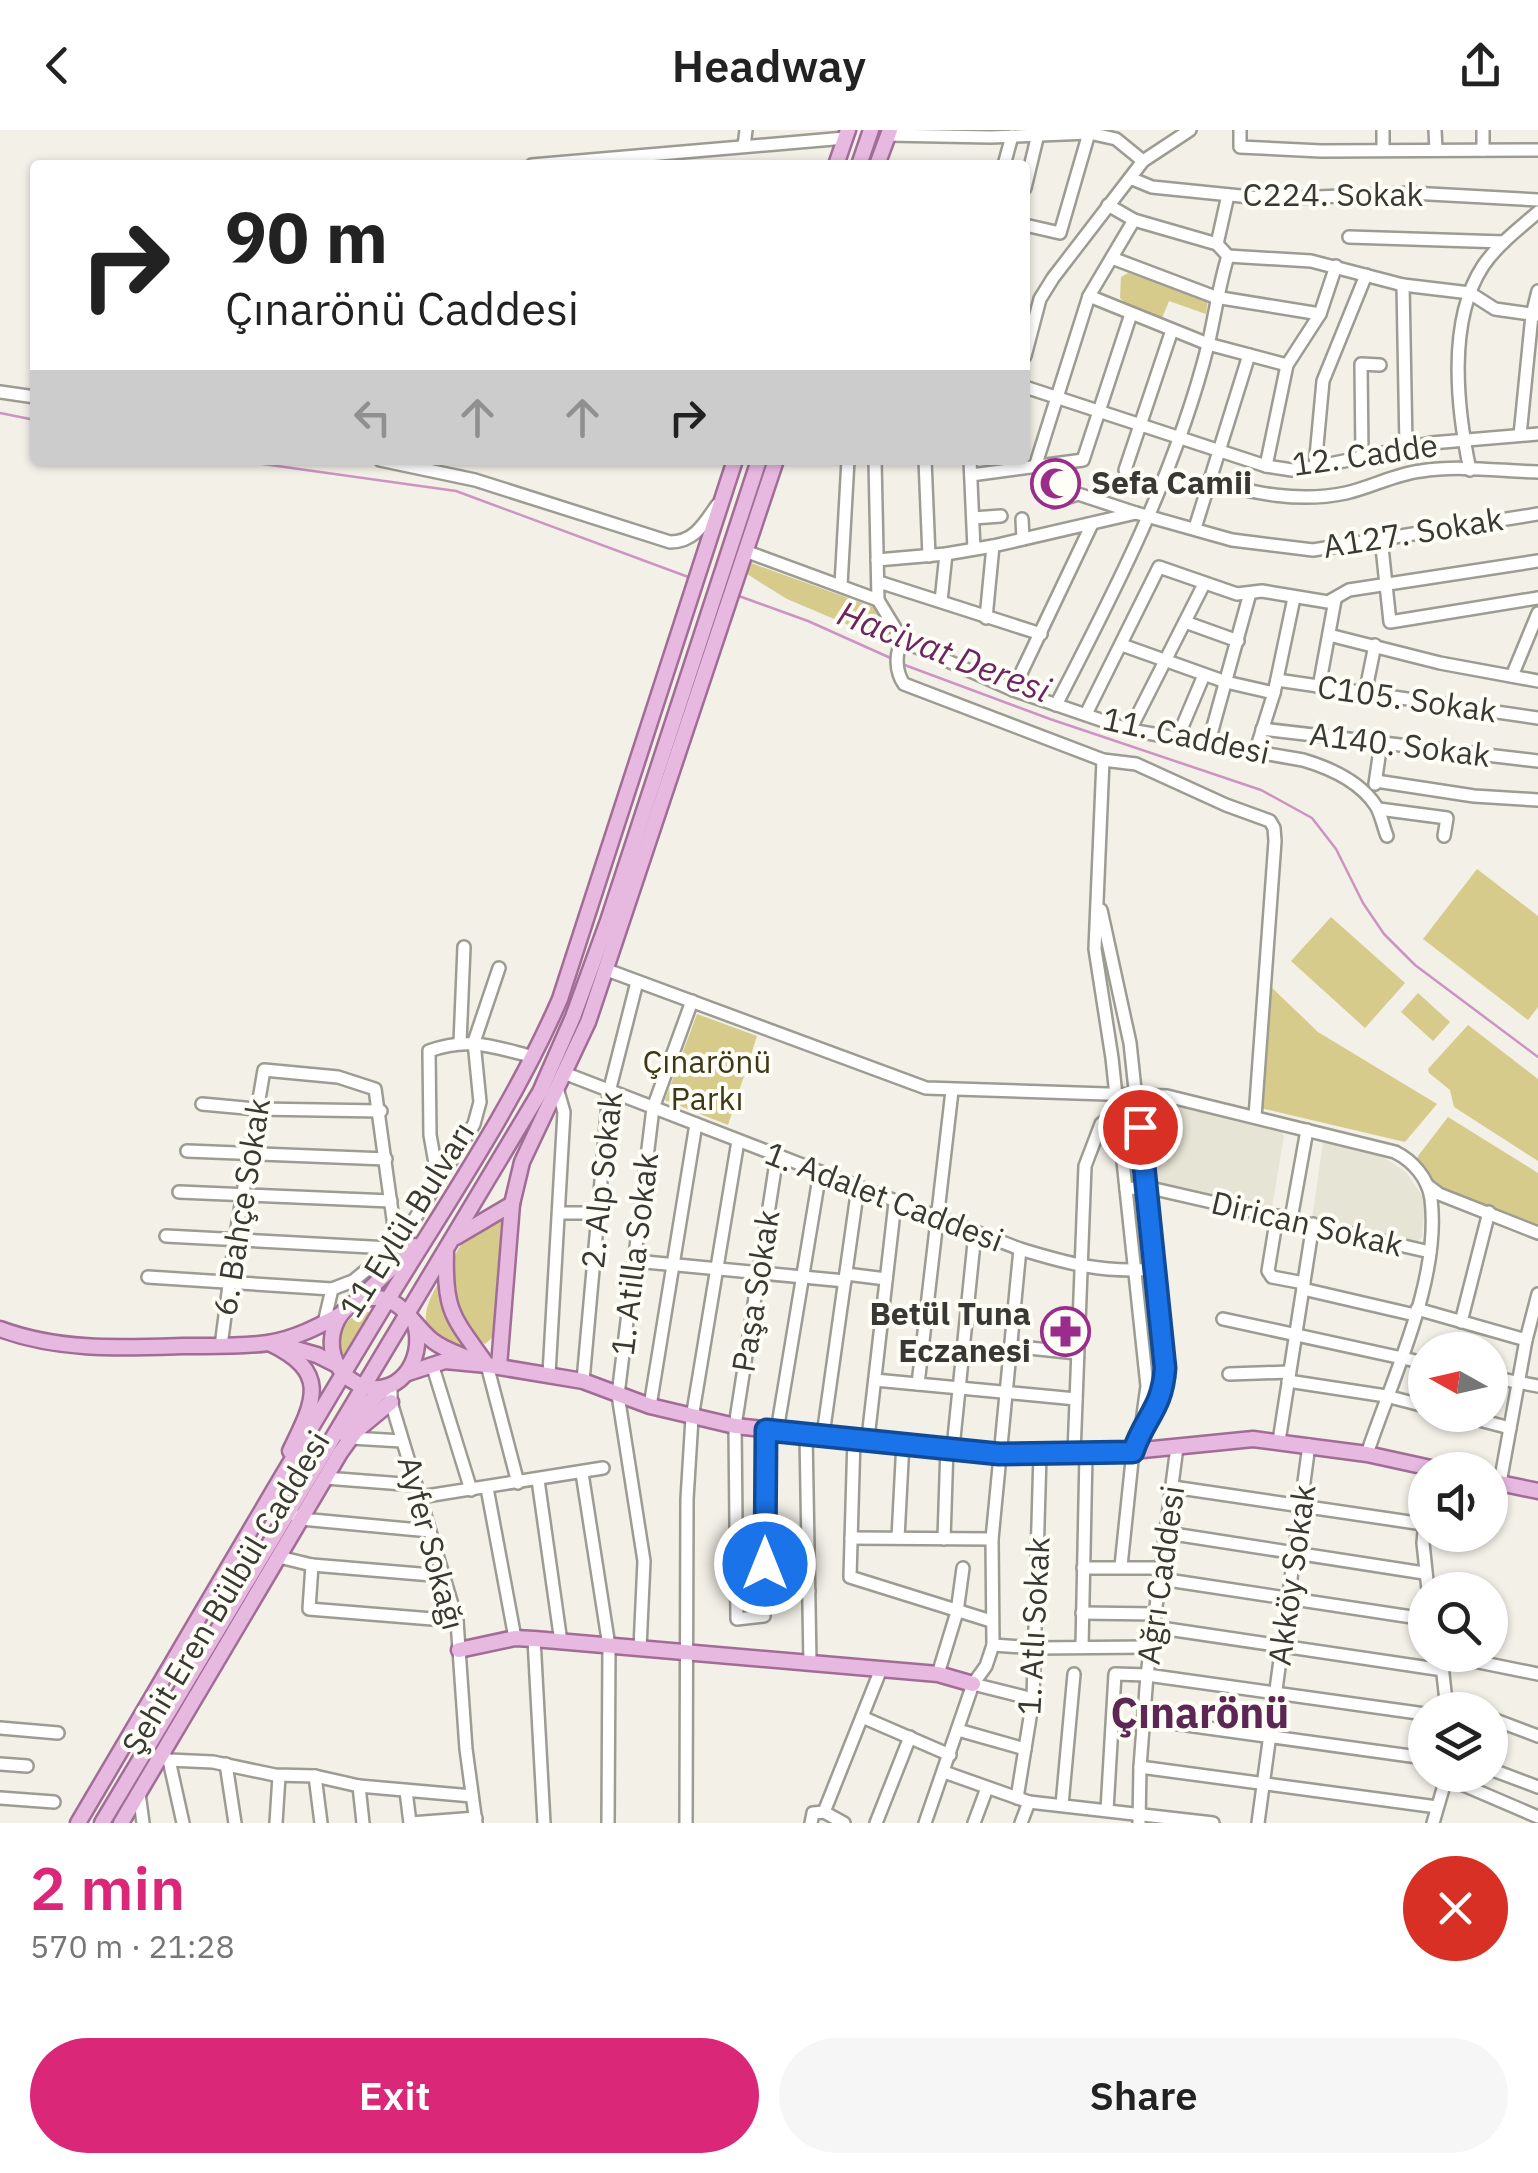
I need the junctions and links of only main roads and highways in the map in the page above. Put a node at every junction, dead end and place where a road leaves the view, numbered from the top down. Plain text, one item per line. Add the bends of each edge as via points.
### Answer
1 (870, 130) edge
2 (889, 132) edge
3 (847, 134) edge
4 (838, 160) edge
5 (861, 160) edge
6 (879, 160) edge
7 (733, 465) edge
8 (757, 465) edge
9 (774, 465) edge
10 (512, 1204) junction
11 (437, 1224) junction
12 (449, 1244) junction
13 (388, 1300) junction
14 (355, 1303) junction
15 (340, 1315) junction
16 (411, 1318) junction
17 (0, 1329) edge
18 (270, 1342) junction
19 (493, 1365) junction
20 (341, 1370) junction
21 (408, 1372) junction
22 (389, 1385) junction
23 (363, 1386) junction
24 (391, 1402) road end
25 (1408, 1463) edge
26 (317, 1478) junction
27 (1508, 1485) edge
28 (1538, 1491) edge
29 (295, 1514) junction
30 (249, 1535) junction
31 (459, 1650) road end
32 (973, 1684) road end
33 (78, 1823) edge
34 (102, 1823) edge
35 (121, 1823) edge

1 - 5 main road
2 - 6 main road
3 - 4 main road
7 - 11 main road, 11 Eylül Bulvarı via 560,999
8 - 12 main road, 11 Eylül Bulvarı via 573,1017 540,1092
9 - 10 main road via 607,970 522,1162
10 - 12 main road
10 - 19 main road
11 - 13 main road, 11 Eylül Bulvarı
11 - 14 main road
12 - 16 main road, 11 Eylül Bulvarı
12 - 19 main road via 448,1304
13 - 14 main road
13 - 16 main road
13 - 20 main road, 11 Eylül Bulvarı
14 - 15 main road
15 - 18 main road
15 - 20 main road via 330,1340
16 - 19 main road via 433,1342
16 - 21 main road via 418,1349
16 - 23 main road, 11 Eylül Bulvarı
17 - 18 main road via 34,1342 98,1348
18 - 20 main road via 317,1355
18 - 30 main road via 303,1364 313,1403
19 - 21 main road via 445,1362
19 - 25 main road via 583,1381 692,1418 806,1434 999,1454 1278,1442
20 - 23 main road
20 - 30 main road, 11 Eylül Bulvarı
21 - 22 main road
22 - 23 main road
22 - 26 main road via 363,1408
23 - 26 main road, 11 Eylül Bulvarı
24 - 26 main road, Şehit Eren Bülbül Caddesi
26 - 29 main road, 11 Eylül Bulvarı
27 - 28 main road
29 - 34 main road, 11 Eylül Bulvarı
29 - 35 main road, Şehit Eren Bülbül Caddesi via 279,1558
30 - 33 main road, 11 Eylül Bulvarı
31 - 32 main road via 534,1639 938,1674

